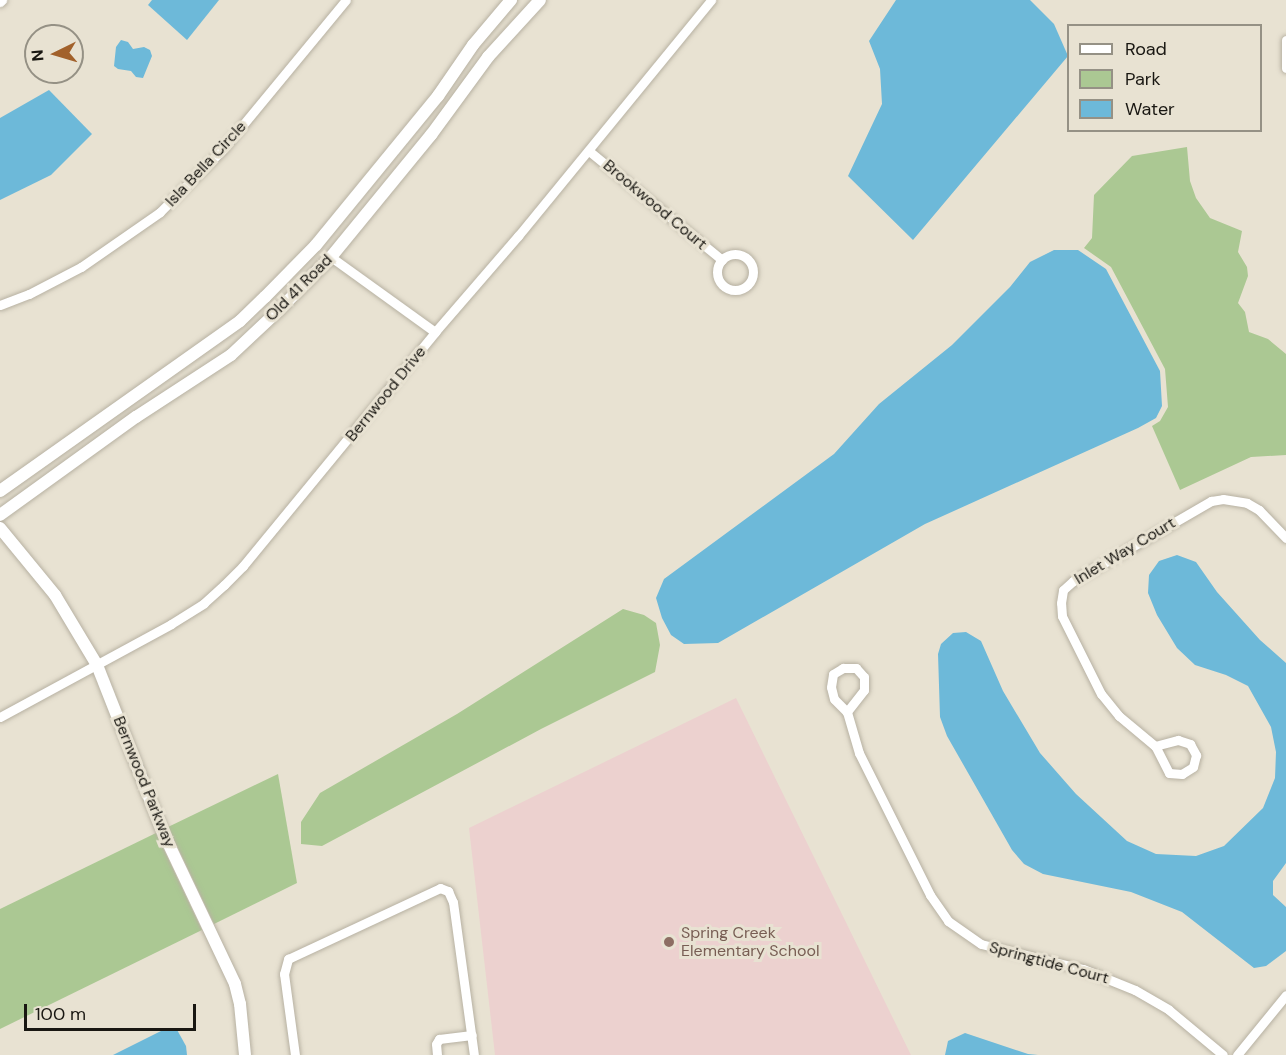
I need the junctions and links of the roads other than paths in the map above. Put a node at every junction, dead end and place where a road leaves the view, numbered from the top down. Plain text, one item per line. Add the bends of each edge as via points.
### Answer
1 (346, 0) edge
2 (511, 0) edge
3 (540, 0) edge
4 (711, 0) edge
5 (1286, 40) edge
6 (1286, 68) edge
7 (589, 151) junction
8 (316, 245) junction
9 (331, 257) junction
10 (722, 260) dead end
11 (0, 305) edge
12 (435, 332) junction
13 (0, 491) edge
14 (0, 515) edge
15 (0, 528) edge
16 (1286, 538) edge
17 (97, 665) junction
18 (847, 712) junction
19 (0, 717) edge
20 (1155, 746) junction
21 (1286, 995) edge
22 (472, 1035) junction
23 (244, 1055) edge
24 (295, 1055) edge
25 (437, 1055) edge
26 (474, 1055) edge
27 (1223, 1055) edge
28 (1237, 1055) edge

1 - 11 street, Isla Bella Circle via 223,149 160,212 81,267
2 - 8 street, Old 41 Road
3 - 9 street, Old 41 Road via 488,57 431,135
4 - 7 street, Bernwood Drive
5 - 6 street
7 - 10 street, Brookwood Court
7 - 12 street, Bernwood Drive
8 - 9 street
8 - 13 street, Old 41 Road via 240,321
9 - 12 street
9 - 14 street, Old 41 Road via 231,355 136,417
12 - 17 street, Bernwood Drive via 224,585 204,603
15 - 17 street, Bernwood Parkway via 56,595
16 - 20 street, Inlet Way Court via 1247,503 1235,499 1211,501 1063,590 1062,616 1101,694 1119,716
17 - 19 street, Bernwood Drive
17 - 23 street, Bernwood Parkway via 162,830 235,984
18 - 18 street, Springtide Court via 864,690 864,677 856,668 843,668 833,674 834,699
18 - 27 street, Springtide Court via 859,753 930,895 948,921 981,944 1083,969 1135,990 1169,1010
20 - 20 street, Inlet Way Court via 1178,740 1190,744 1196,755 1193,767 1182,774 1169,773
21 - 28 street
22 - 24 street via 453,902 448,891 436,889 288,959 284,970
22 - 25 street via 439,1039
22 - 26 street

